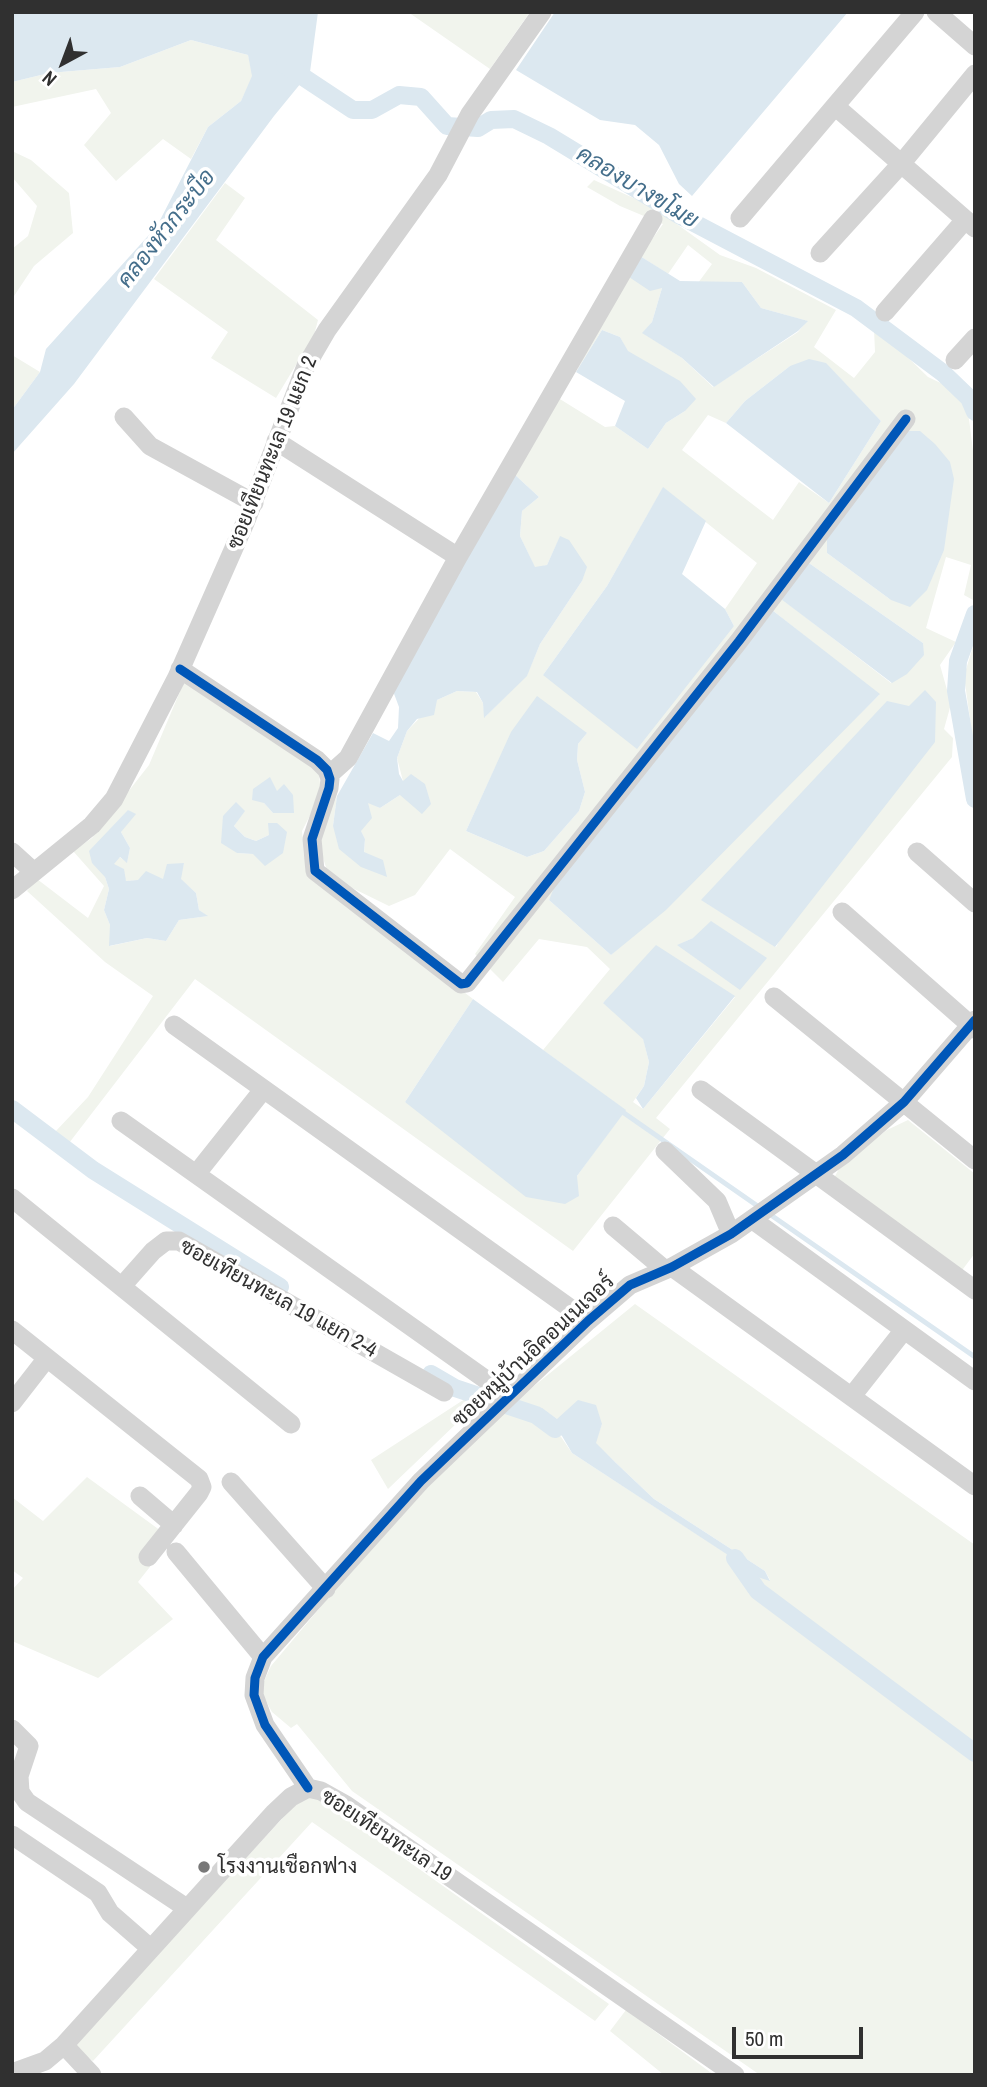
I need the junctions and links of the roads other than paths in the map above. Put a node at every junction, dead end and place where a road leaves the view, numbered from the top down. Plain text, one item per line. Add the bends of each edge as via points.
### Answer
1 (542, 12) edge
2 (915, 12) edge
3 (936, 12) edge
4 (975, 46) edge
5 (975, 74) edge
6 (835, 106) junction
7 (901, 164) junction
8 (740, 218) dead end
9 (653, 219) dead end
10 (970, 224) edge
11 (820, 253) dead end
12 (885, 312) dead end
13 (975, 338) edge
14 (955, 360) dead end
15 (124, 417) dead end
16 (906, 419) dead end
17 (276, 441) junction
18 (254, 503) junction
19 (458, 556) junction
20 (180, 669) junction
21 (329, 775) junction
22 (12, 852) edge
23 (918, 852) dead end
24 (34, 872) junction
25 (12, 890) edge
26 (975, 902) edge
27 (842, 912) dead end
28 (774, 997) dead end
29 (174, 1025) dead end
30 (973, 1025) edge
31 (263, 1090) junction
32 (701, 1090) dead end
33 (904, 1102) junction
34 (121, 1121) dead end
35 (665, 1150) dead end
36 (975, 1160) edge
37 (197, 1173) junction
38 (816, 1173) junction
39 (12, 1198) edge
40 (762, 1213) junction
41 (613, 1226) dead end
42 (731, 1234) junction
43 (668, 1268) junction
44 (972, 1283) edge
45 (122, 1286) junction
46 (588, 1321) junction
47 (12, 1330) edge
48 (904, 1330) junction
49 (47, 1358) junction
50 (975, 1381) edge
51 (444, 1392) dead end
52 (509, 1395) junction
53 (852, 1396) junction
54 (12, 1403) edge
55 (291, 1424) dead end
56 (231, 1482) dead end
57 (975, 1486) edge
58 (140, 1496) dead end
59 (174, 1525) junction
60 (176, 1552) dead end
61 (148, 1557) dead end
62 (326, 1589) junction
63 (263, 1657) junction
64 (12, 1729) edge
65 (308, 1788) junction
66 (12, 1835) edge
67 (186, 1908) junction
68 (149, 1947) junction
69 (64, 2045) junction
70 (12, 2073) edge
71 (92, 2075) edge
72 (735, 2075) edge

1 - 17 street, ซอยเทียนทะเล 19 แยก 2 via 470,114 438,175 327,330 306,366
2 - 6 street
3 - 4 street
5 - 7 street
6 - 7 street
6 - 8 street
7 - 10 street
7 - 11 street
9 - 19 street
10 - 12 street
13 - 14 street
15 - 18 street via 150,446
16 - 21 street via 731,652 467,983 461,984 316,871 312,839
17 - 18 street, ซอยเทียนทะเล 19 แยก 2
17 - 19 street
18 - 20 street, ซอยเทียนทะเล 19 แยก 2
19 - 21 street via 348,758
20 - 21 street via 317,760
20 - 24 street, ซอยเทียนทะเล 19 แยก 2 via 114,799 92,825
22 - 24 street
23 - 26 street
24 - 25 street, ซอยเทียนทะเล 19 แยก 2
27 - 30 street
28 - 33 street
29 - 31 street
30 - 33 street, ซอยหมู่บ้านอิคอนเนเจอร์
31 - 37 street
31 - 46 street
32 - 38 street
33 - 36 street
33 - 38 street, ซอยหมู่บ้านอิคอนเนเจอร์
34 - 37 street
35 - 42 street via 717,1201
37 - 52 street
38 - 40 street, ซอยหมู่บ้านอิคอนเนเจอร์
38 - 44 street
39 - 45 street
40 - 42 street, ซอยหมู่บ้านอิคอนเนเจอร์
40 - 48 street
41 - 43 street
42 - 43 street, ซอยหมู่บ้านอิคอนเนเจอร์
43 - 46 street, ซอยหมู่บ้านอิคอนเนเจอร์ via 630,1285
43 - 53 street
45 - 51 street, ซอยเทียนทะเล 19 แยก 2-4 via 153,1251 166,1241 179,1241
45 - 55 street
46 - 52 street, ซอยหมู่บ้านอิคอนเนเจอร์
47 - 49 street
48 - 50 street
48 - 53 street
49 - 54 street
49 - 59 street via 199,1479 199,1493
52 - 62 street, ซอยหมู่บ้านอิคอนเนเจอร์ via 421,1481
53 - 57 street
56 - 62 street
58 - 59 street
59 - 61 street
60 - 63 street
62 - 63 street, ซอยหมู่บ้านอิคอนเนเจอร์
63 - 65 street, ซอยหมู่บ้านอิคอนเนเจอร์ via 254,1695 265,1725
64 - 67 street via 29,1746 19,1776 20,1792 27,1802
65 - 67 street, ซอยเทียนทะเล 19 via 274,1813
65 - 72 street, ซอยเทียนทะเล 19 via 346,1805
66 - 68 street via 98,1894 110,1913
67 - 68 street, ซอยเทียนทะเล 19
68 - 69 street, ซอยเทียนทะเล 19
69 - 70 street, ซอยเทียนทะเล 19 via 45,2061
69 - 71 street

